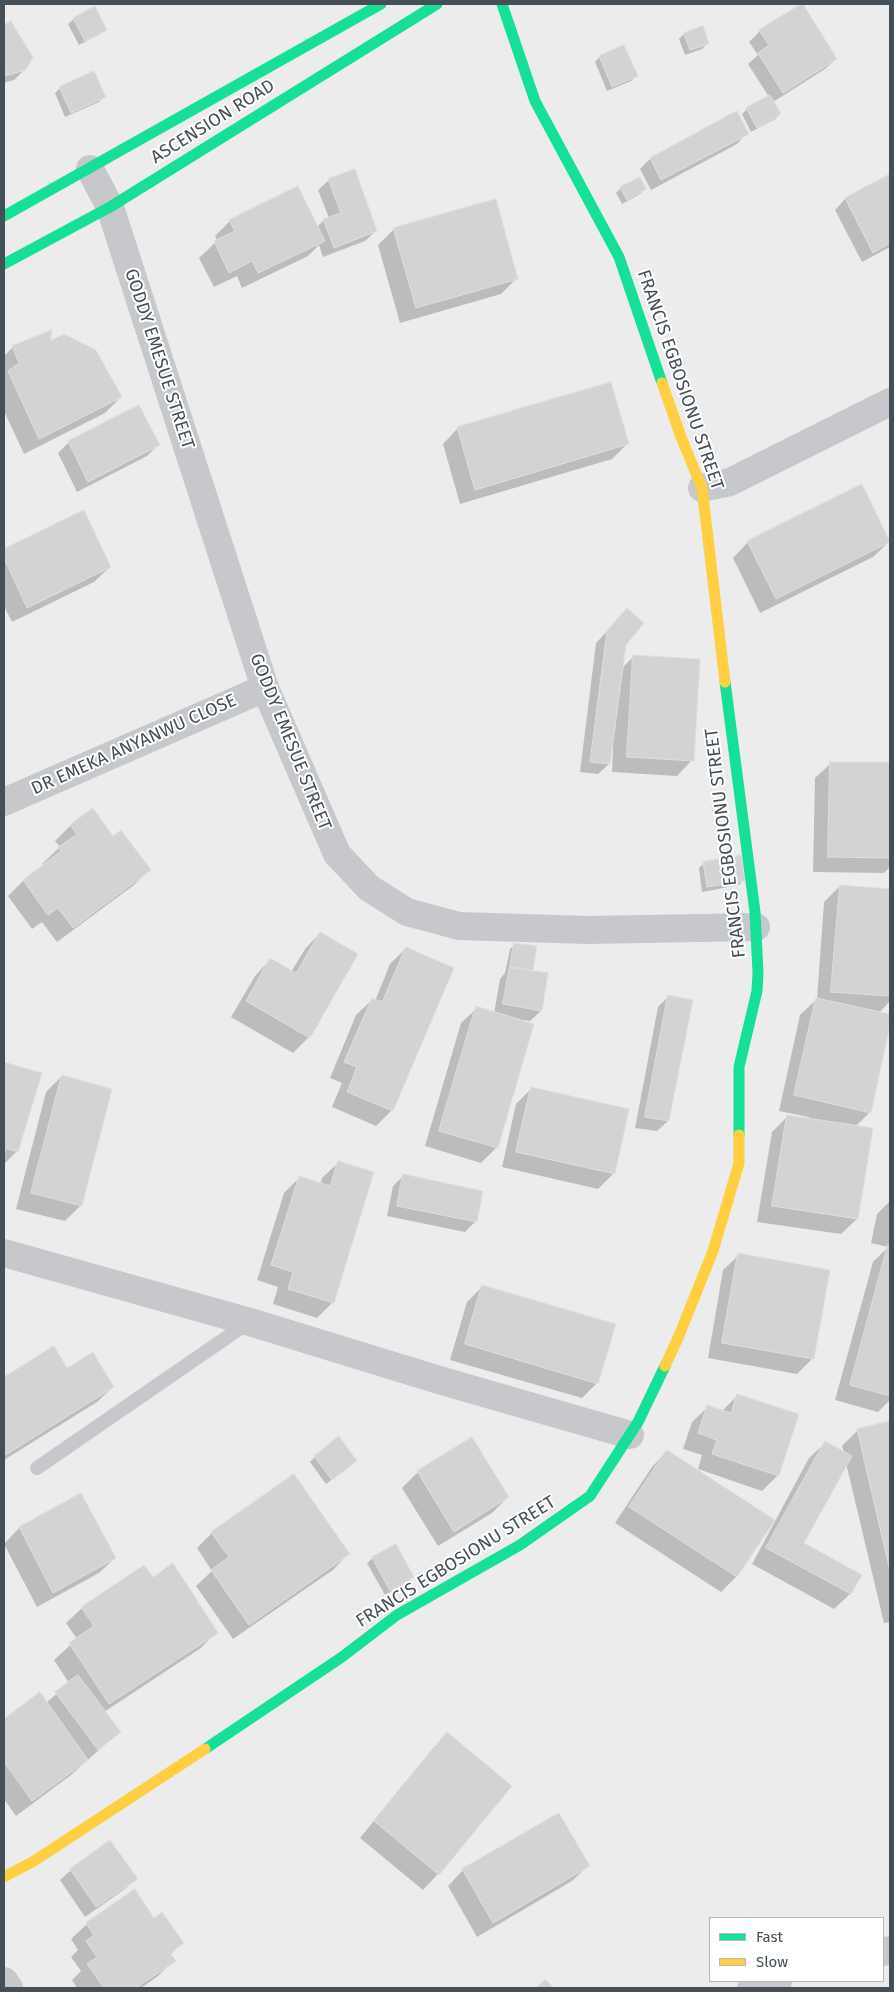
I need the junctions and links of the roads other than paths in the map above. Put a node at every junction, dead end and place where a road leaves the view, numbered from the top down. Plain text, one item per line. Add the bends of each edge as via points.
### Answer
1 (380, 4) edge
2 (437, 4) edge
3 (502, 4) edge
4 (90, 169) junction
5 (110, 207) junction
6 (4, 216) edge
7 (4, 264) edge
8 (890, 402) edge
9 (702, 488) junction
10 (264, 688) junction
11 (4, 802) edge
12 (756, 927) junction
13 (4, 1253) edge
14 (250, 1322) junction
15 (630, 1435) junction
16 (37, 1468) dead end
17 (4, 1877) edge
18 (4, 1981) edge
19 (774, 1982) edge
20 (9, 1988) edge
21 (751, 1988) edge

1 - 4 street, ASCENSION ROAD
2 - 5 street, ASCENSION ROAD
3 - 9 street, FRANCIS EGBOSIONU STREET via 535,101 619,257 680,437
4 - 5 street, GODDY EMESUE STREET
4 - 6 street, ASCENSION ROAD
5 - 7 street, ASCENSION ROAD
5 - 10 street, GODDY EMESUE STREET
8 - 9 street via 730,482
9 - 12 street, FRANCIS EGBOSIONU STREET
10 - 11 street, DR EMEKA ANYANWU CLOSE
10 - 12 street, GODDY EMESUE STREET via 337,854 368,888 407,912 459,926 588,930
12 - 15 street, FRANCIS EGBOSIONU STREET via 757,991 739,1067 739,1163 713,1251 682,1329
13 - 14 street
14 - 15 street
14 - 16 lane
15 - 17 street, FRANCIS EGBOSIONU STREET via 590,1496 551,1524 397,1615 215,1743 34,1861
18 - 20 street
19 - 21 street

